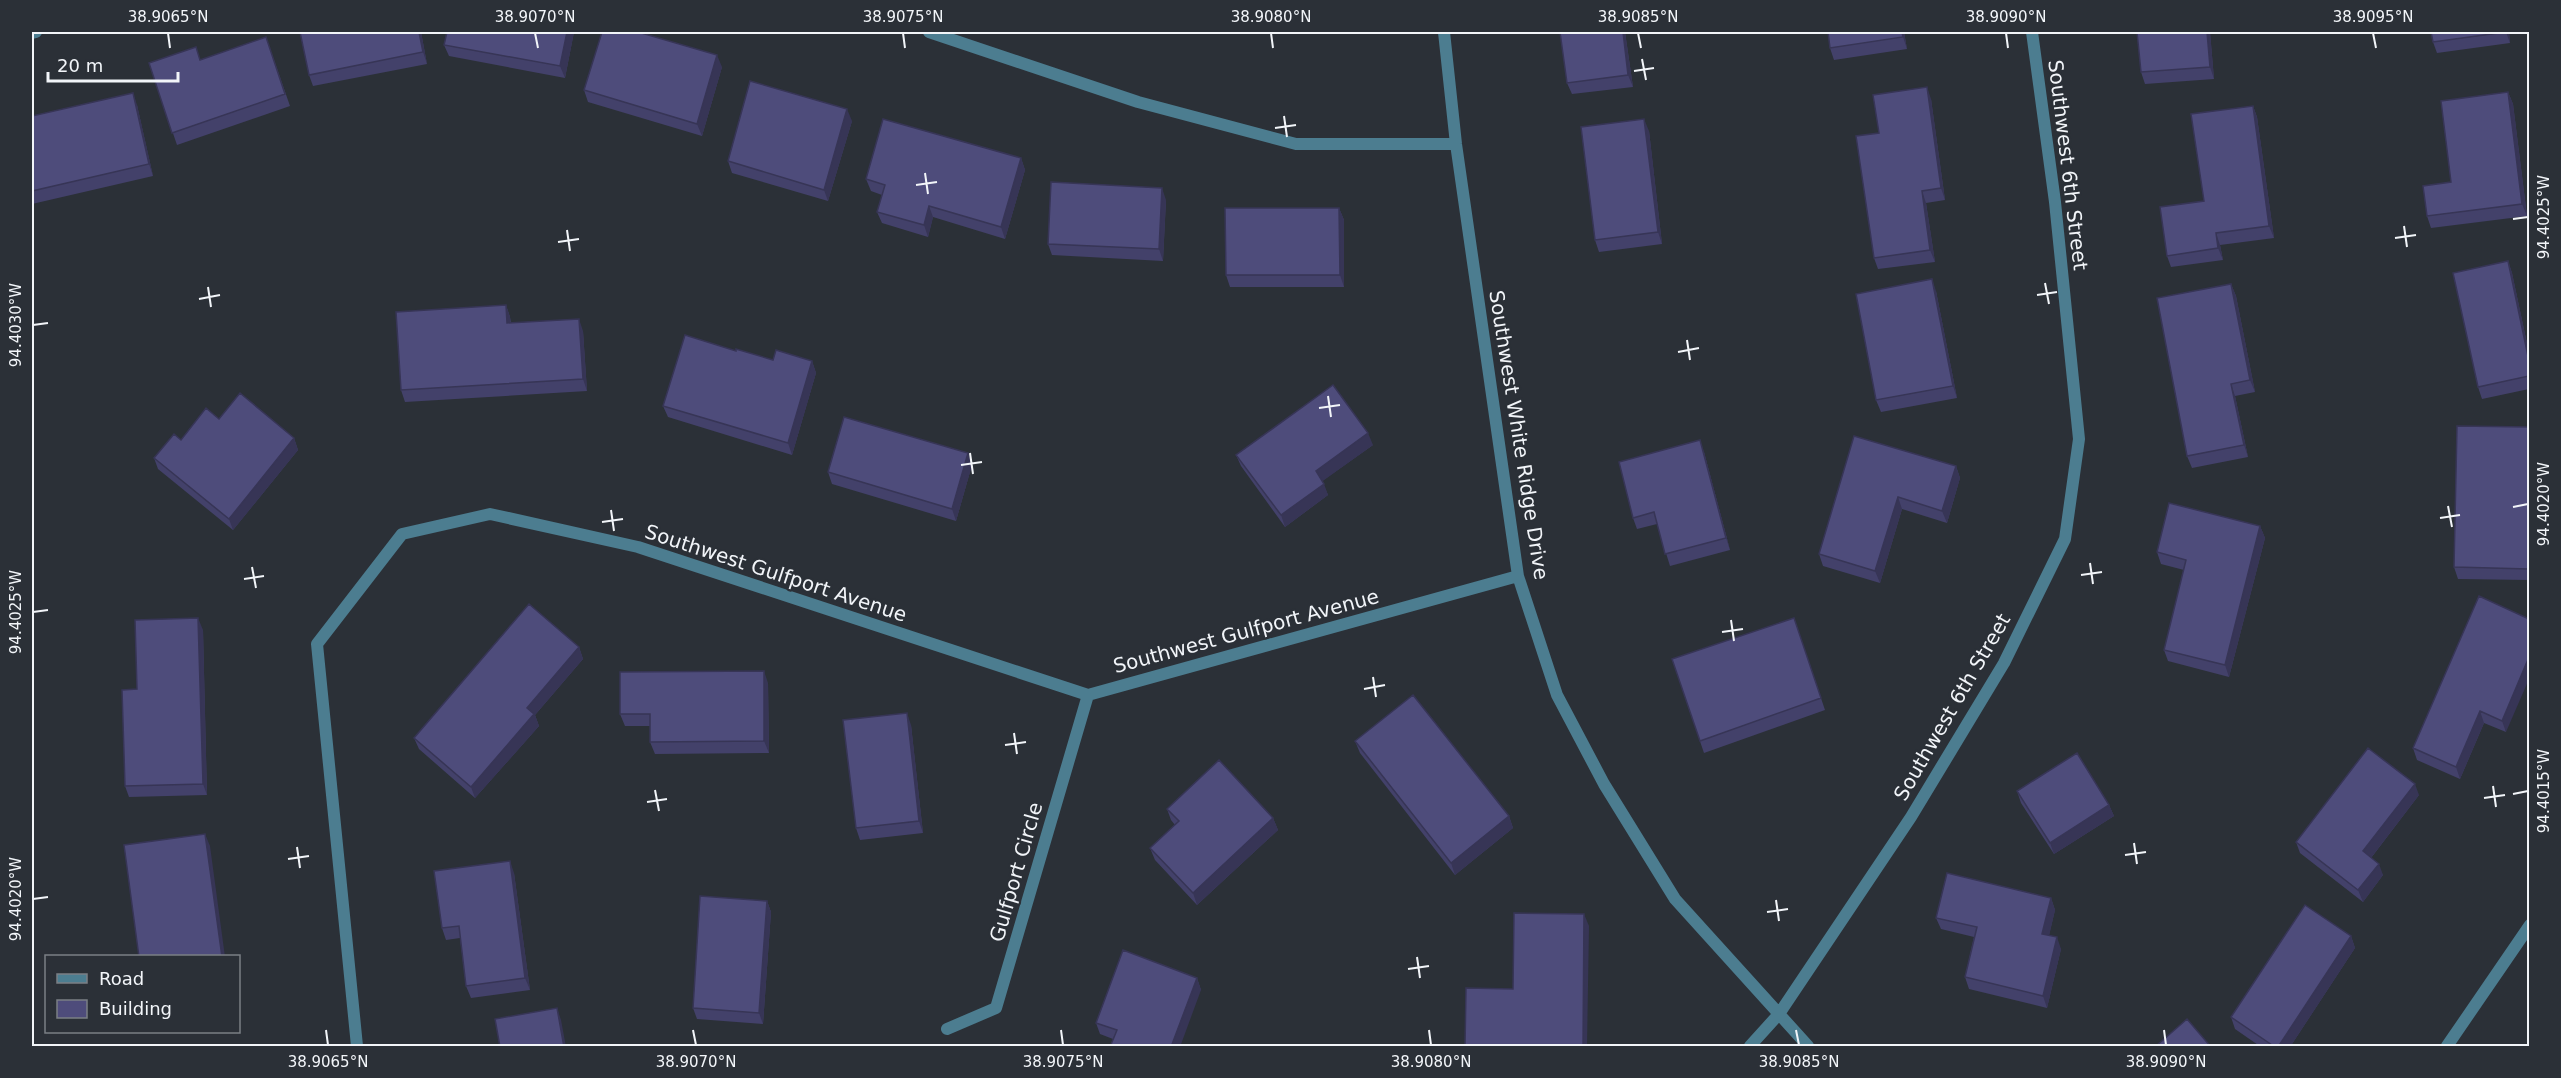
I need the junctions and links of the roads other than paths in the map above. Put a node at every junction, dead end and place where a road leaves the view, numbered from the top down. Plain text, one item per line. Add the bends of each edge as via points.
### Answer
1 (929, 32) edge
2 (1444, 32) edge
3 (2032, 32) edge
4 (1456, 144) junction
5 (1518, 576) junction
6 (1088, 695) junction
7 (2529, 925) edge
8 (1779, 1014) junction
9 (948, 1029) dead end
10 (357, 1047) edge
11 (1750, 1047) edge
12 (1808, 1047) edge
13 (2447, 1047) edge

1 - 4 street via 1138,102 1296,144
2 - 4 street, Southwest White Ridge Drive
3 - 8 street, Southwest 6th Street via 2055,202 2079,439 2065,539 1998,673 1911,817
4 - 5 street, Southwest White Ridge Drive
5 - 6 street, Southwest Gulfport Avenue
5 - 8 street, Southwest White Ridge Drive via 1557,695 1604,784 1675,898
6 - 9 street, Gulfport Circle via 996,1008
6 - 10 street, Southwest Gulfport Avenue via 638,547 490,514 402,534 317,644
7 - 13 street
8 - 11 street, Southwest 6th Street
8 - 12 street, Southwest White Ridge Drive

